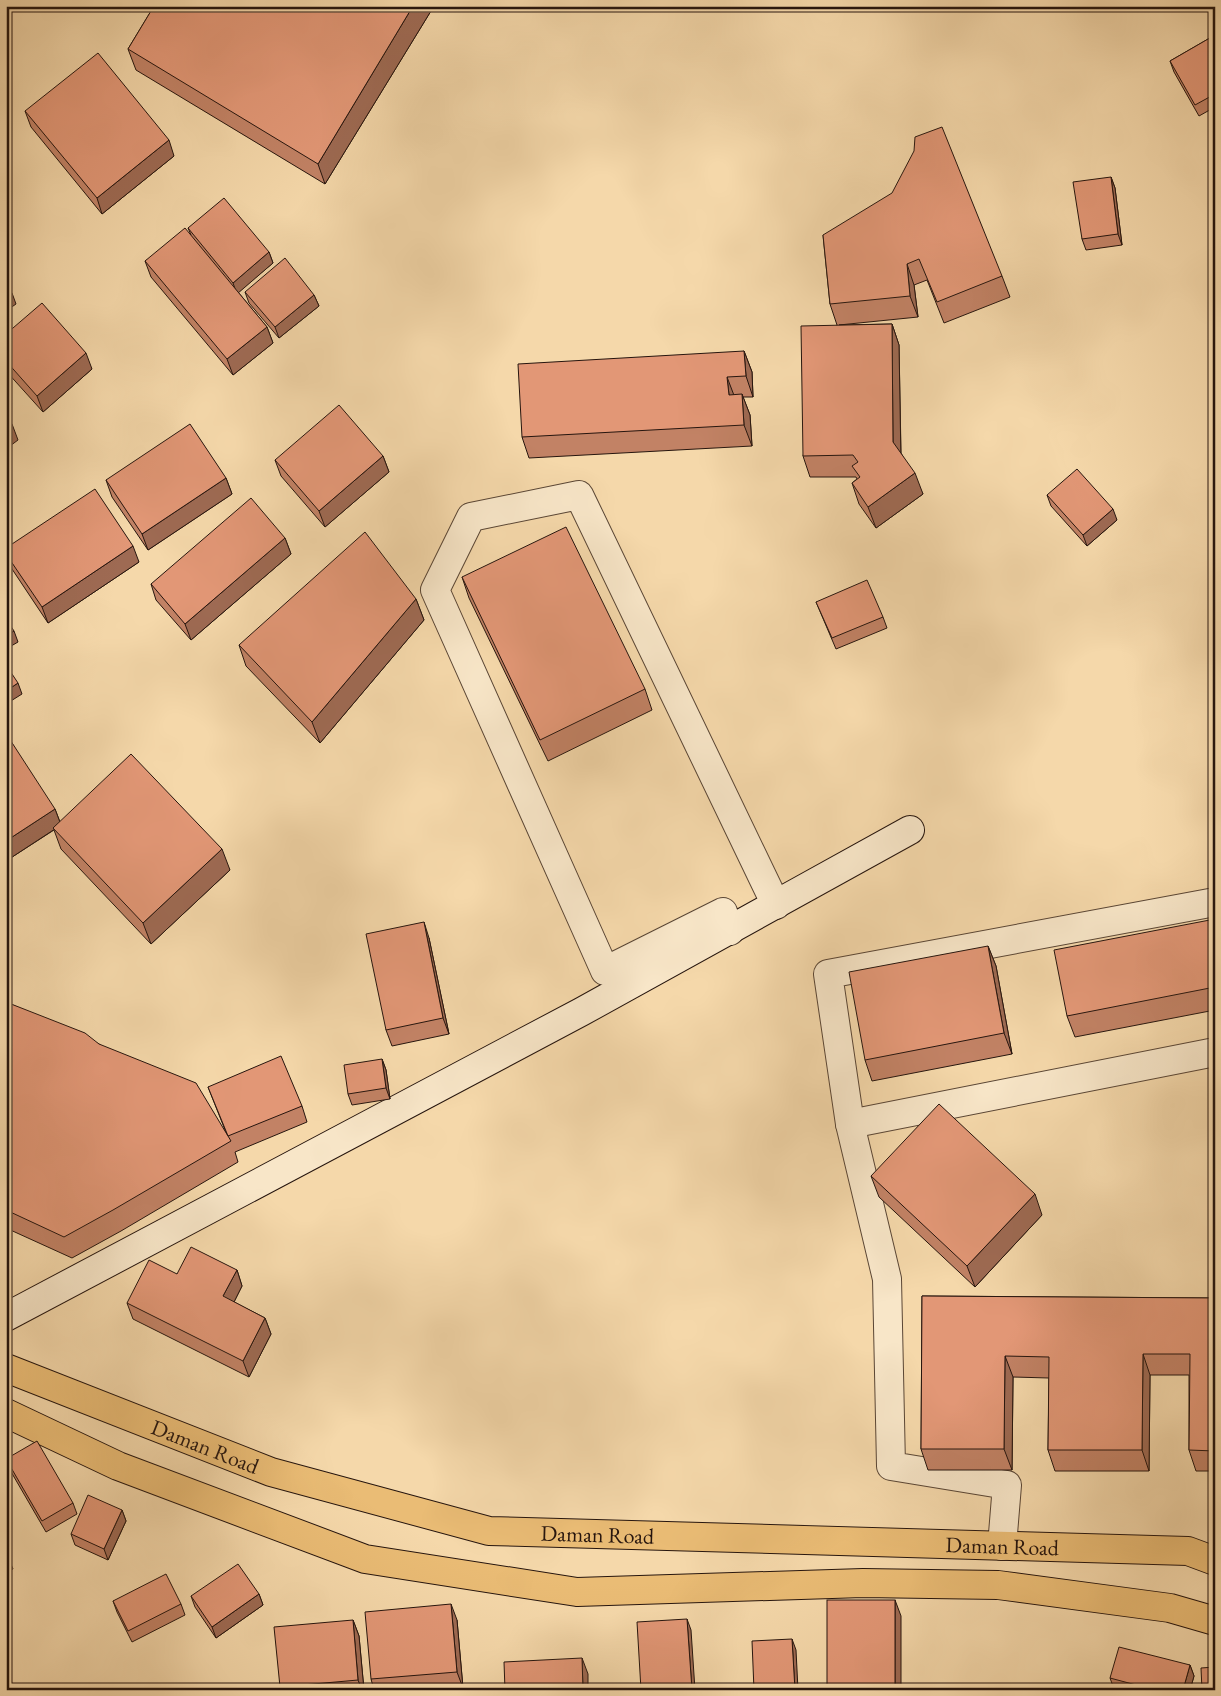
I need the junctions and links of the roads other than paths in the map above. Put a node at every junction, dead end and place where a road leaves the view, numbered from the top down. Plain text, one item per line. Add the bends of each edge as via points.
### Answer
1 (910, 830) dead end
2 (1215, 902) edge
3 (776, 905) junction
4 (730, 931) junction
5 (1215, 1052) edge
6 (850, 1124) junction
7 (6, 1317) edge
8 (6, 1368) edge
9 (6, 1413) edge
10 (1002, 1546) junction
11 (1215, 1561) edge
12 (1215, 1622) edge

1 - 3 street
2 - 6 street via 828,974
3 - 4 street
3 - 4 street via 579,495 471,517 435,590 605,971 723,912
4 - 7 street
5 - 6 street
6 - 10 street via 887,1279 891,1466 1007,1486
8 - 10 main road, Daman Road via 271,1472 489,1531
9 - 12 main road via 118,1466 365,1559 577,1592 863,1584 998,1585 1170,1608
10 - 11 main road, Daman Road via 1188,1551

